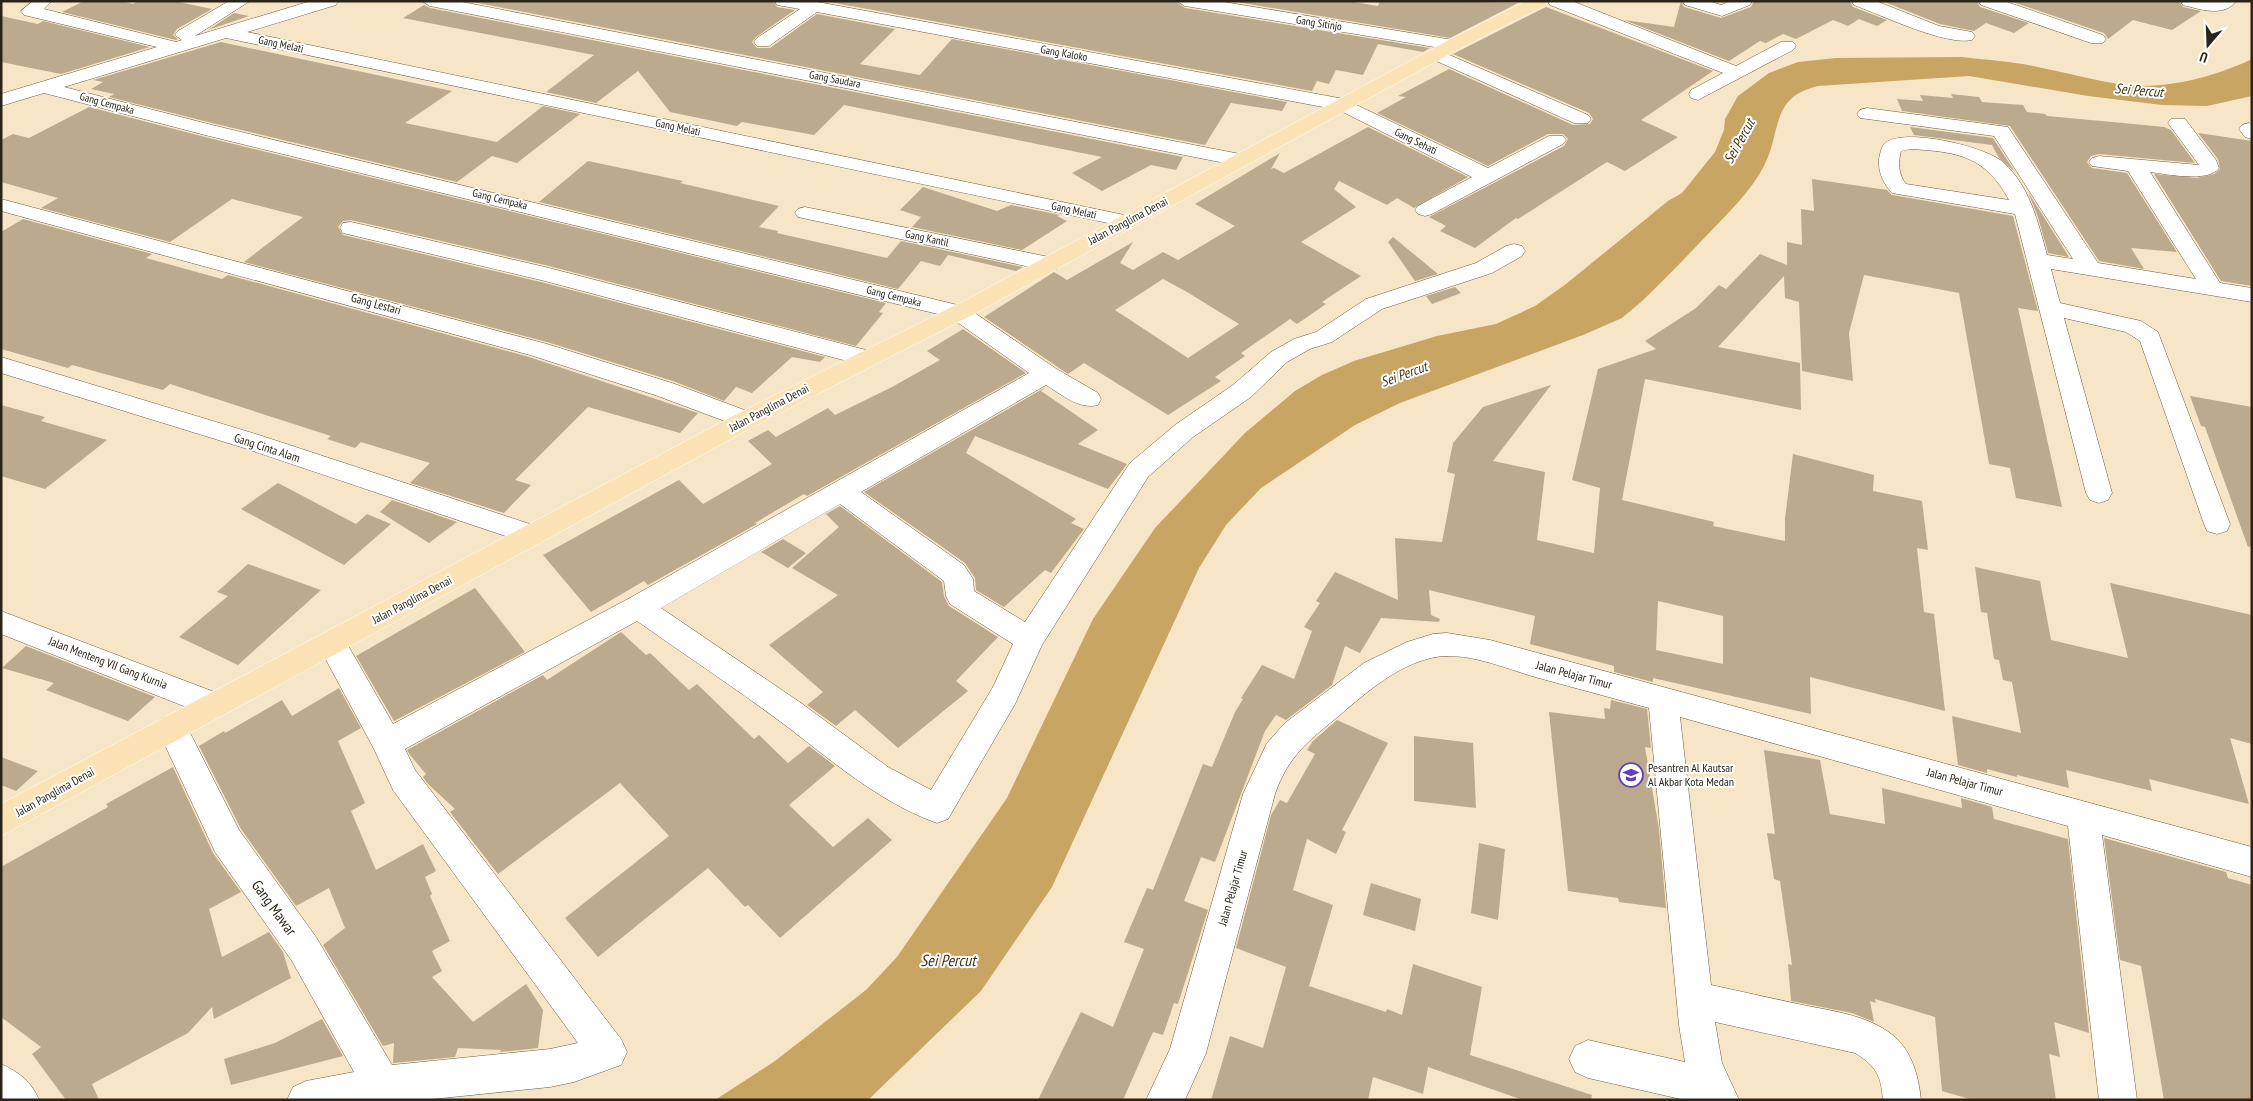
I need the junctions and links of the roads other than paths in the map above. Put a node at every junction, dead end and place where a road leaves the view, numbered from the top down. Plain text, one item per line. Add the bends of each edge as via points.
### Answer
1 (44, 1) edge
2 (242, 1) edge
3 (330, 1) edge
4 (430, 1) edge
5 (783, 1) edge
6 (1185, 1) edge
7 (1538, 1) edge
8 (1556, 1) edge
9 (1691, 1) edge
10 (1744, 1) edge
11 (1860, 1) edge
12 (1987, 1) edge
13 (2189, 1) edge
14 (2228, 1) edge
15 (814, 7) junction
16 (228, 33) junction
17 (1966, 36) dead end
18 (2098, 39) dead end
19 (763, 42) dead end
20 (173, 46) junction
21 (1787, 46) dead end
22 (1445, 50) junction
23 (1738, 73) junction
24 (42, 87) junction
25 (1698, 94) dead end
26 (1, 100) edge
27 (1344, 105) junction
28 (1867, 114) dead end
29 (1581, 120) dead end
30 (2178, 123) dead end
31 (1556, 140) dead end
32 (1240, 160) junction
33 (2099, 162) dead end
34 (2135, 165) junction
35 (1487, 176) junction
36 (1, 205) edge
37 (2024, 209) junction
38 (1425, 210) dead end
39 (805, 213) dead end
40 (1127, 221) junction
41 (351, 228) dead end
42 (1514, 251) dead end
43 (2037, 260) junction
44 (1048, 264) junction
45 (2090, 268) junction
46 (2214, 289) junction
47 (2252, 295) edge
48 (2051, 308) junction
49 (958, 312) junction
50 (866, 358) junction
51 (1, 365) edge
52 (1046, 374) junction
53 (1089, 399) dead end
54 (746, 420) junction
55 (840, 491) junction
56 (2098, 493) dead end
57 (2217, 524) dead end
58 (532, 535) junction
59 (638, 607) junction
60 (1, 622) edge
61 (1030, 640) junction
62 (332, 643) junction
63 (1663, 699) junction
64 (214, 705) junction
65 (172, 728) junction
66 (387, 742) junction
67 (2083, 815) junction
68 (1, 821) edge
69 (2252, 862) edge
70 (1695, 999) junction
71 (1588, 1059) dead end
72 (1, 1083) edge
73 (382, 1085) junction
74 (1716, 1094) edge
75 (20, 1100) edge
76 (306, 1100) edge
77 (1165, 1100) edge
78 (1902, 1100) edge
79 (2118, 1100) edge

1 - 20 street via 30,11
2 - 20 street
3 - 16 street
4 - 32 street, Gang Saudara
5 - 15 street, Gang Kaloko
6 - 22 street, Gang Sitinjo
7 - 22 main road, Jalan Panglima Denai
8 - 23 street
9 - 10 street via 1722,11
11 - 17 street via 1935,30
12 - 18 street
13 - 14 street via 2211,7
15 - 19 street
15 - 27 street, Gang Kaloko
16 - 20 street
16 - 40 street, Gang Melati
20 - 24 street
21 - 23 street
22 - 27 main road, Jalan Panglima Denai
22 - 29 street, Gang Sitinjo
23 - 25 street
24 - 26 street
24 - 49 street, Gang Cempaka
27 - 32 main road, Jalan Panglima Denai
27 - 35 street, Gang Sehati
28 - 45 street via 2001,131
30 - 34 street via 2209,168 2202,171
31 - 35 street
32 - 40 main road, Jalan Panglima Denai
33 - 34 street
34 - 46 street
35 - 38 street
36 - 54 street, Gang Lestari via 526,346 683,395
37 - 37 street via 2005,177 1989,161 1977,155 1902,143 1892,147 1889,166 1892,182 1899,189
37 - 43 street
39 - 44 street, Gang Kantil
40 - 44 main road, Jalan Panglima Denai
41 - 50 street via 545,274
42 - 61 street via 1484,268 1414,289 1366,308 1324,337 1279,356 1242,391 1172,440 1138,470
43 - 45 street
43 - 48 street
44 - 49 main road, Jalan Panglima Denai
45 - 46 street
46 - 47 street
48 - 56 street
48 - 57 street via 2133,326 2153,341
49 - 50 main road, Jalan Panglima Denai
49 - 52 street
50 - 54 main road, Jalan Panglima Denai
51 - 58 street, Gang Cinta Alam via 250,441
52 - 53 street
52 - 55 street
54 - 58 main road, Jalan Panglima Denai
55 - 59 street
55 - 61 street via 954,572 959,579 960,596
58 - 62 main road, Jalan Panglima Denai
59 - 61 street via 790,712 877,777 938,809 1004,695
59 - 66 street
60 - 64 street, Jalan Menteng VII Gang Kurnia
62 - 64 main road, Jalan Panglima Denai
62 - 66 street
63 - 67 street, Jalan Pelajar Timur
63 - 70 street
63 - 77 street, Jalan Pelajar Timur via 1450,644 1435,645 1398,657 1362,679 1288,740 1266,773 1187,1053
64 - 65 main road, Jalan Panglima Denai
65 - 68 main road, Jalan Panglima Denai
65 - 73 street, Gang Mawar via 227,842 304,949
66 - 73 street via 404,780 608,1052 550,1068
67 - 69 street, Jalan Pelajar Timur
67 - 79 street
70 - 74 street via 1700,1050
70 - 78 street via 1859,1036 1875,1043 1897,1069
71 - 74 street
72 - 75 street
73 - 76 street

